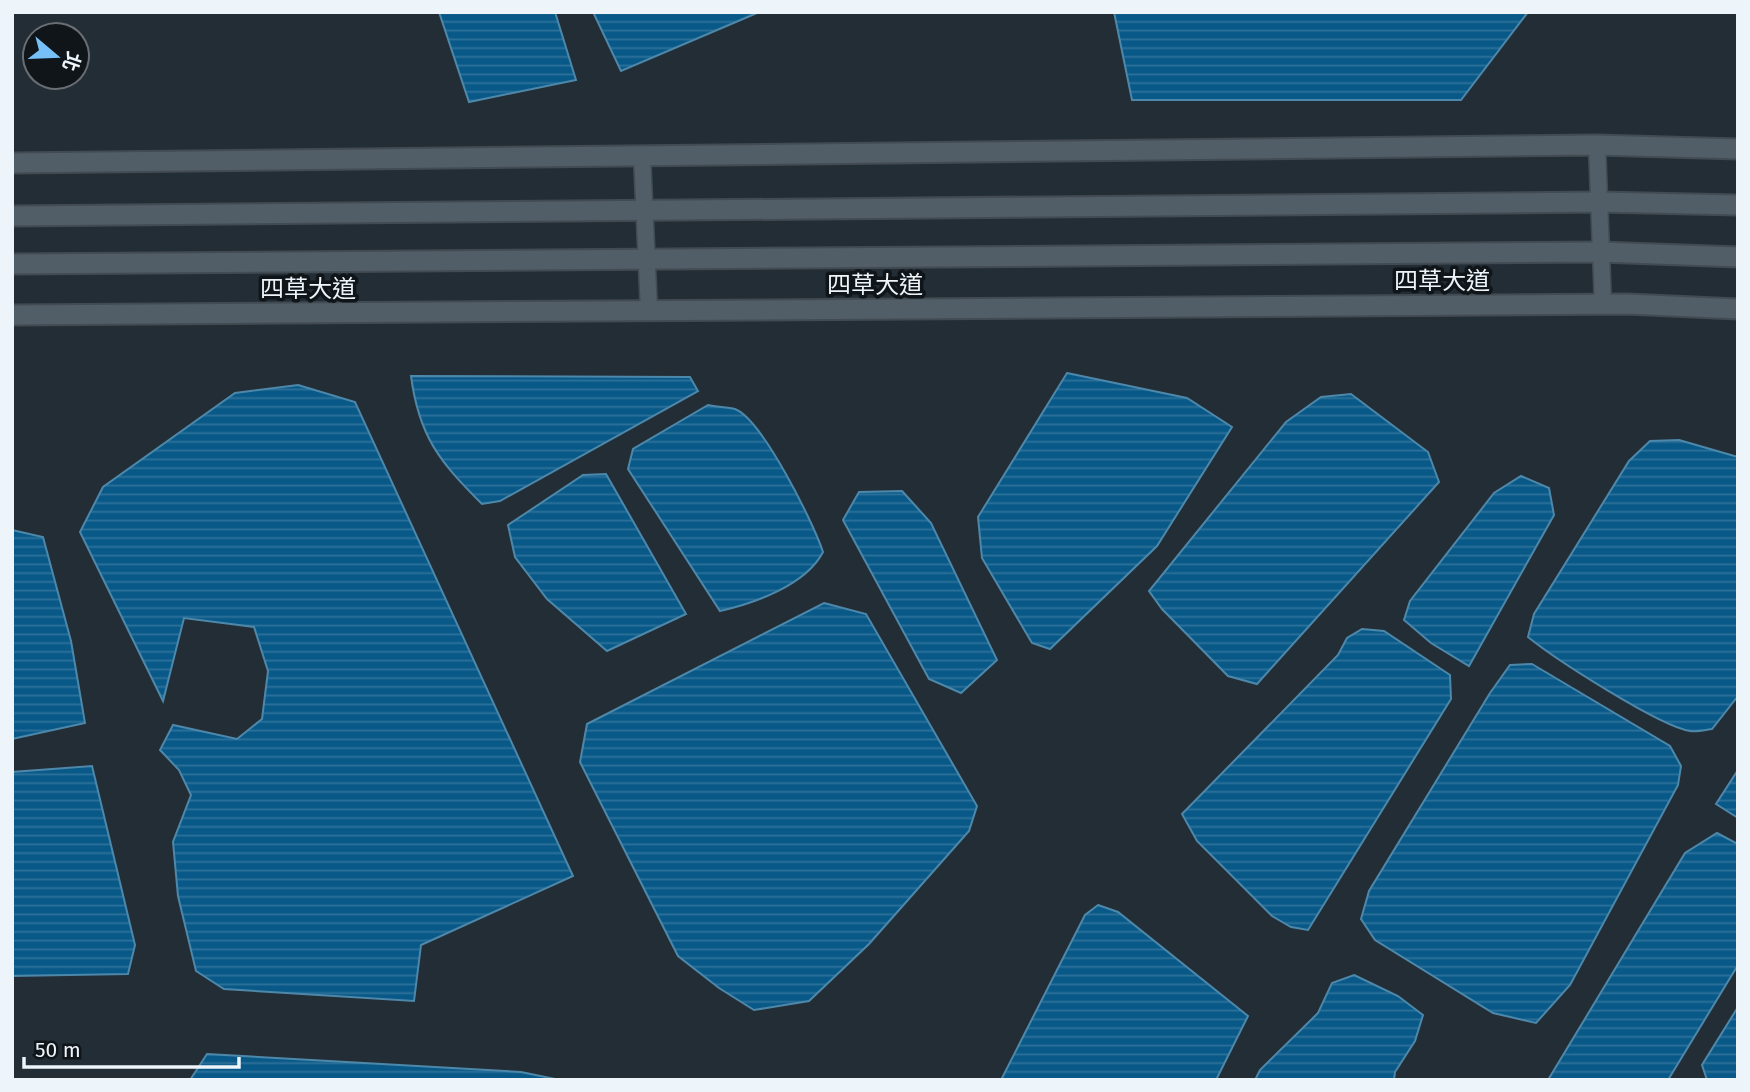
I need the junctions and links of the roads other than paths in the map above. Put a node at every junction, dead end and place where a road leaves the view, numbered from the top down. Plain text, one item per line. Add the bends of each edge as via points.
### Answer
1 (1597, 145) junction
2 (1738, 149) edge
3 (642, 156) junction
4 (12, 163) edge
5 (1599, 202) junction
6 (1738, 205) edge
7 (644, 210) junction
8 (12, 216) edge
9 (1600, 253) junction
10 (1738, 257) edge
11 (647, 259) junction
12 (12, 264) edge
13 (1602, 305) junction
14 (1738, 309) edge
15 (649, 311) junction
16 (12, 315) edge

1 - 2 street
1 - 3 street
1 - 5 lane
3 - 4 street
3 - 7 lane
5 - 6 street
5 - 7 street
5 - 9 lane
7 - 8 street
7 - 11 lane
9 - 10 street, 四草大道
9 - 11 street, 四草大道
9 - 13 lane
11 - 12 street, 四草大道
11 - 15 lane
13 - 14 street, 四草大道
13 - 15 street, 四草大道
15 - 16 street, 四草大道

